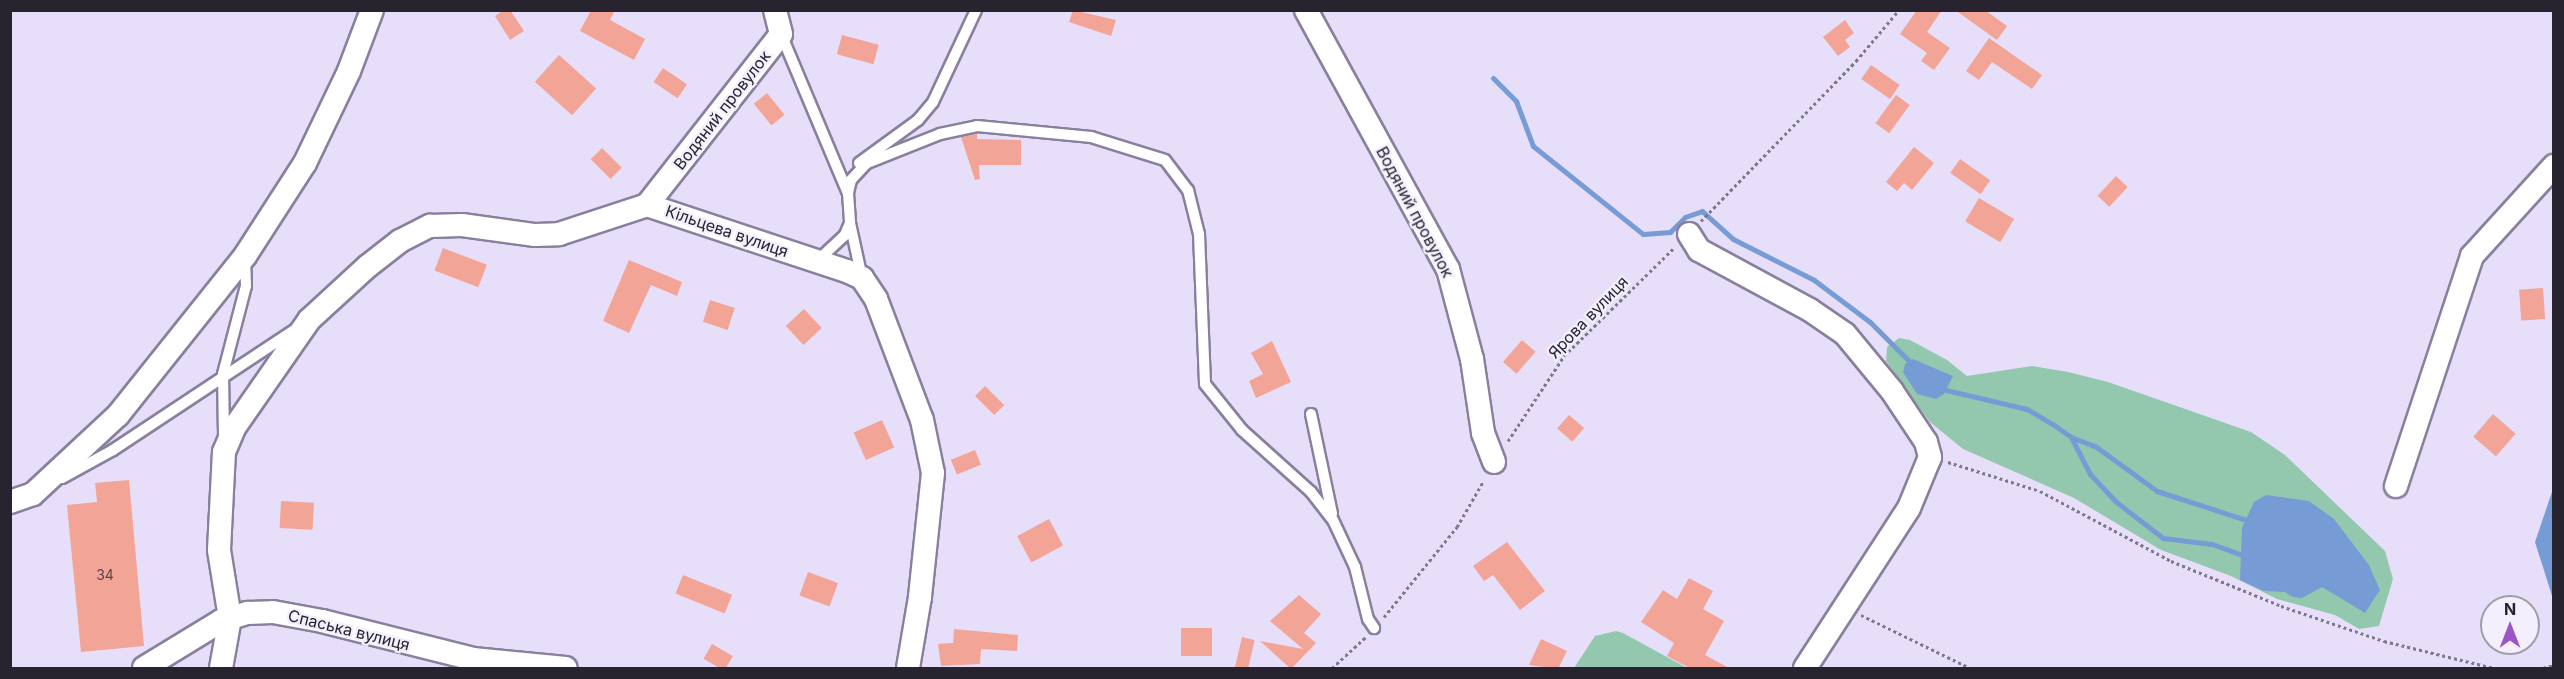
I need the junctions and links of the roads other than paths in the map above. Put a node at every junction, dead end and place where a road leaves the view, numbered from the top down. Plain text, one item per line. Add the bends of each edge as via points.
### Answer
1 (372, 10) edge
2 (775, 10) edge
3 (976, 10) edge
4 (1306, 10) edge
5 (781, 34) junction
6 (2553, 166) edge
7 (851, 180) junction
8 (848, 193) junction
9 (646, 206) junction
10 (850, 223) junction
11 (1693, 229) road end
12 (245, 256) junction
13 (817, 261) junction
14 (862, 278) junction
15 (309, 320) junction
16 (224, 374) junction
17 (1311, 414) dead end
18 (224, 452) junction
19 (1494, 462) road end
20 (2396, 486) dead end
21 (33, 494) junction
22 (10, 502) edge
23 (1333, 520) junction
24 (230, 618) junction
25 (1374, 628) road end
26 (144, 669) edge
27 (221, 669) edge
28 (566, 669) edge
29 (908, 669) edge
30 (1805, 669) edge

1 - 12 street via 349,71 305,163
2 - 5 street, Водяний провулок
3 - 7 lane via 959,55 933,102 918,120 859,163
4 - 19 street, Водяний провулок via 1448,269 1472,359 1483,433
5 - 8 lane
5 - 9 street, Водяний провулок
6 - 20 street via 2472,256
7 - 8 lane
7 - 23 lane via 867,163 902,148 977,126 1090,137 1165,160 1188,190 1199,234 1205,384 1242,430 1311,492
8 - 10 lane
9 - 13 street, Кільцева вулиця
9 - 15 street, Кільцева вулиця via 559,234 535,235 454,224 430,226 384,254
10 - 13 lane via 838,244
10 - 14 lane
11 - 30 street via 1699,250 1810,310 1845,334 1886,381 1926,442 1930,457 1909,508
12 - 16 lane via 246,286
12 - 21 street via 118,415
13 - 14 street, Кільцева вулиця
14 - 29 street via 876,299 922,420 933,473
15 - 16 lane
15 - 18 street, Кільцева вулиця via 234,428
16 - 18 lane
16 - 21 lane via 113,450
17 - 23 lane
18 - 24 street, Кільцева вулиця via 219,550
21 - 22 street
23 - 25 lane via 1355,567 1368,619
24 - 26 street, Спаська вулиця
24 - 27 street, Кільцева вулиця
24 - 28 street, Спаська вулиця via 273,612 473,659

